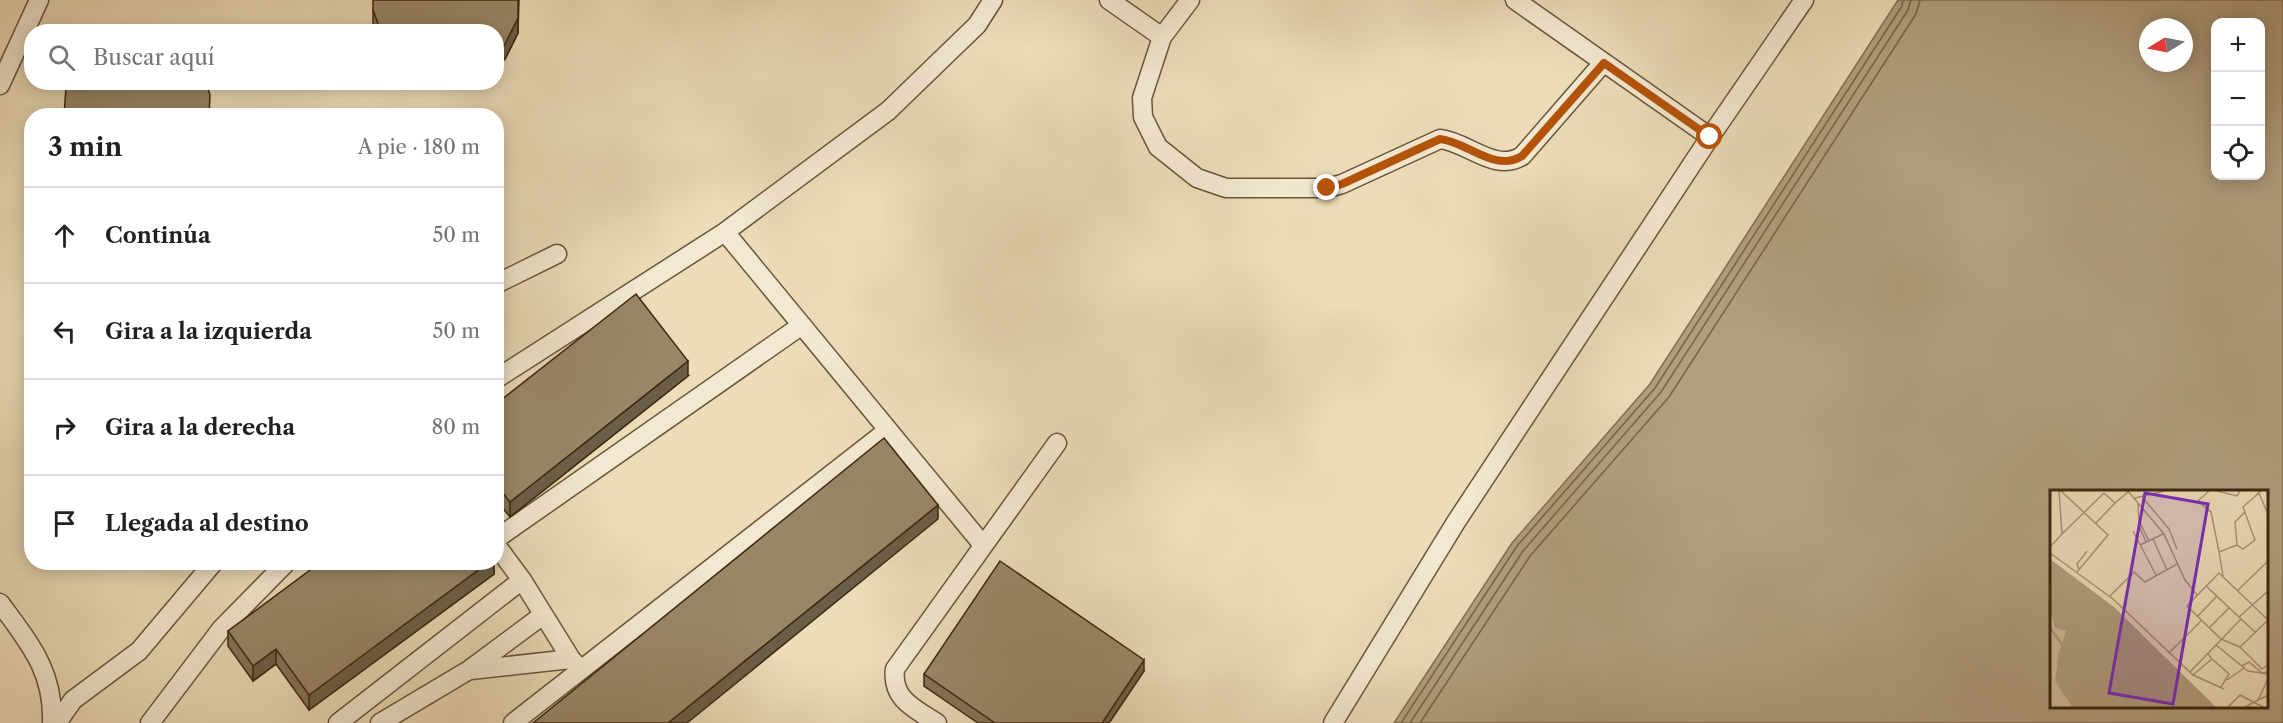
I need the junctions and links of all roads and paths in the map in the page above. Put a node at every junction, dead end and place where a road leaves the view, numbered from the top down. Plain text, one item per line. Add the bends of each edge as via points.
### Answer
1 (39, 0) edge
2 (993, 0) edge
3 (1109, 0) edge
4 (1190, 0) edge
5 (1515, 0) edge
6 (1804, 0) edge
7 (28, 24) edge
8 (24, 33) edge
9 (1162, 37) junction
10 (1604, 63) junction
11 (0, 85) edge
12 (1710, 137) junction
13 (725, 232) junction
14 (557, 254) dead end
15 (504, 280) edge
16 (802, 325) junction
17 (504, 374) edge
18 (888, 430) junction
19 (1057, 443) dead end
20 (504, 533) edge
21 (983, 545) junction
22 (504, 556) edge
23 (207, 570) edge
24 (279, 570) edge
25 (522, 580) junction
26 (0, 603) edge
27 (543, 615) junction
28 (575, 664) junction
29 (469, 670) junction
30 (52, 723) edge
31 (57, 723) edge
32 (150, 723) edge
33 (338, 723) edge
34 (380, 723) edge
35 (513, 723) edge
36 (937, 723) edge
37 (1333, 723) edge

1 - 7 street
2 - 13 street via 977,25 888,111
3 - 9 street
4 - 9 street
5 - 10 street
6 - 12 street
8 - 11 street
9 - 10 street via 1142,98 1143,117 1158,147 1197,178 1226,188 1327,188 1440,139 1501,162 1513,162
10 - 12 street
12 - 37 street via 1456,522
13 - 16 street
13 - 17 street
14 - 15 street
16 - 18 street
16 - 20 street
18 - 21 street
18 - 28 street
19 - 21 street
21 - 36 street via 895,669 897,692 904,702
22 - 25 street
23 - 31 street via 139,651 74,700
24 - 32 street via 222,628
25 - 27 street
25 - 33 street
26 - 30 street via 34,649 46,673 52,695
27 - 28 street
27 - 29 street
28 - 29 street
28 - 35 street
29 - 34 street

